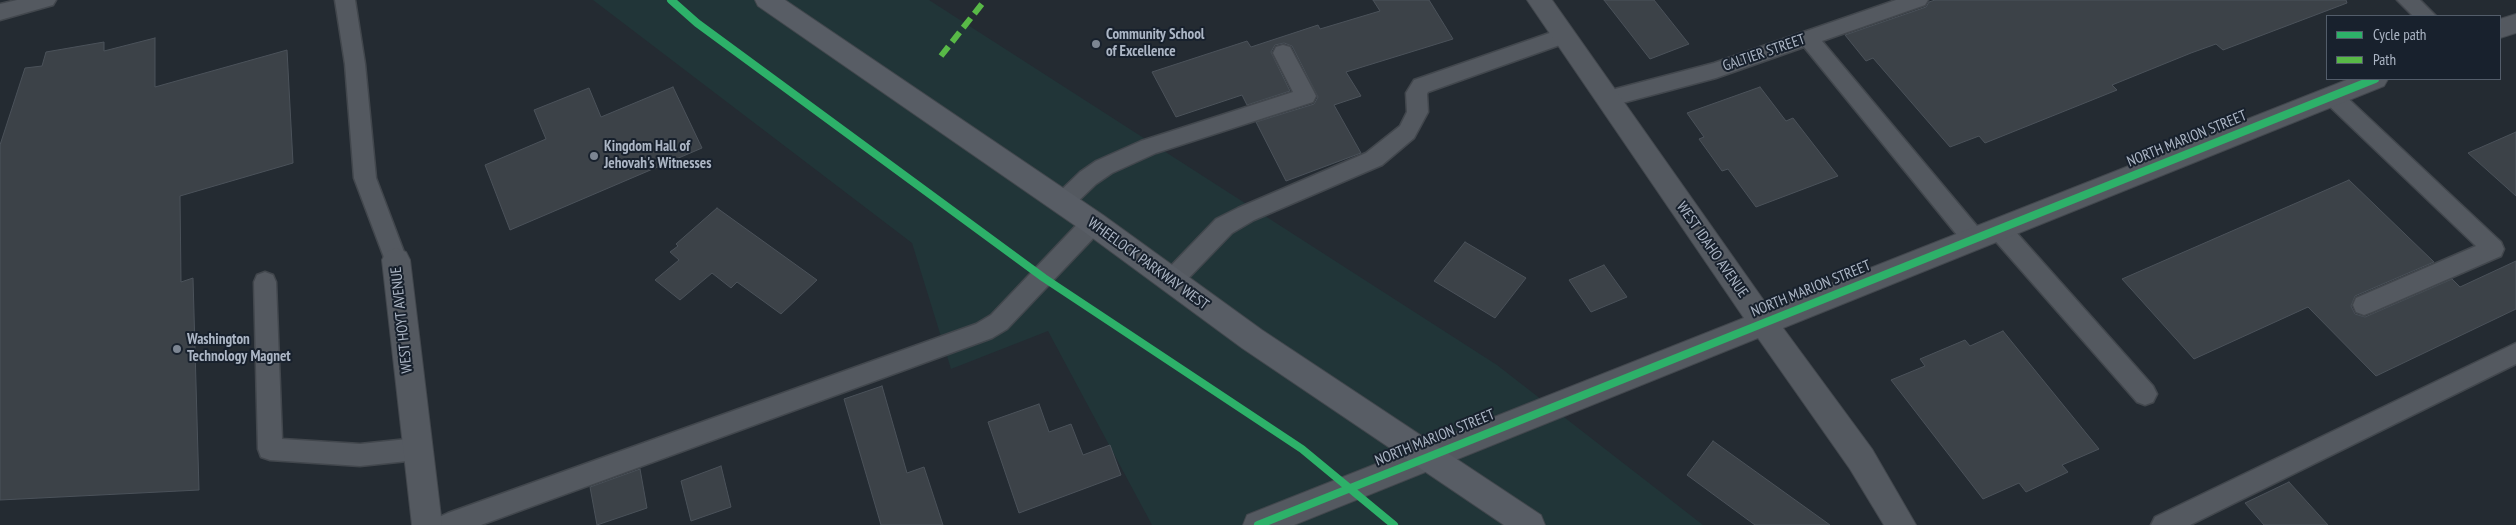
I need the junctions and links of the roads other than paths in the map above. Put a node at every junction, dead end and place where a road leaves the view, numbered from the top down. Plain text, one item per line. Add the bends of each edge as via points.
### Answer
1 (46, 0) edge
2 (345, 0) edge
3 (766, 0) edge
4 (1539, 0) edge
5 (1858, 0) edge
6 (1918, 0) edge
7 (2407, 0) edge
8 (0, 12) edge
9 (2425, 15) edge
10 (1872, 16) junction
11 (2516, 23) edge
12 (2501, 29) edge
13 (1564, 36) junction
14 (1808, 38) junction
15 (1283, 53) dead end
16 (2372, 80) edge
17 (2332, 96) junction
18 (1607, 99) junction
19 (1062, 203) junction
20 (1093, 223) junction
21 (1999, 229) junction
22 (1974, 239) junction
23 (396, 260) joint
24 (1171, 281) junction
25 (265, 282) dead end
26 (2364, 305) dead end
27 (1763, 323) junction
28 (2516, 353) edge
29 (2145, 394) dead end
30 (417, 449) junction
31 (1428, 456) junction
32 (426, 525) edge
33 (448, 525) edge
34 (1258, 525) edge
35 (1530, 525) edge
36 (1901, 525) edge
37 (2164, 525) edge

1 - 8 lane
2 - 23 lane, WEST HOYT AVENUE via 355,64 365,178
3 - 19 street, WHEELOCK PARKWAY WEST
4 - 13 street, WEST IDAHO AVENUE
5 - 10 lane
6 - 10 lane, GALTIER STREET
7 - 9 lane
10 - 14 lane, GALTIER STREET
11 - 12 street
13 - 18 street, WEST IDAHO AVENUE
13 - 24 lane via 1421,86 1416,93 1418,112 1407,132 1374,159 1224,226
14 - 18 lane, GALTIER STREET via 1716,70
14 - 22 lane
15 - 19 lane via 1306,96 1140,151 1104,167
16 - 17 street, NORTH MARION STREET
17 - 21 street, NORTH MARION STREET
17 - 26 lane via 2493,249
18 - 27 street, WEST IDAHO AVENUE
19 - 20 street, WHEELOCK PARKWAY WEST
20 - 24 street, WHEELOCK PARKWAY WEST
20 - 33 lane via 1013,309 984,331
21 - 22 street, NORTH MARION STREET
21 - 29 lane
22 - 27 street, NORTH MARION STREET
23 - 30 street, WEST HOYT AVENUE
24 - 31 street, WHEELOCK PARKWAY WEST
25 - 30 lane via 270,449 360,455
27 - 31 street, NORTH MARION STREET
27 - 36 street, WEST IDAHO AVENUE via 1860,459
28 - 37 lane
30 - 32 street, WEST HOYT AVENUE
31 - 34 street, NORTH MARION STREET
31 - 35 street, WHEELOCK PARKWAY WEST

